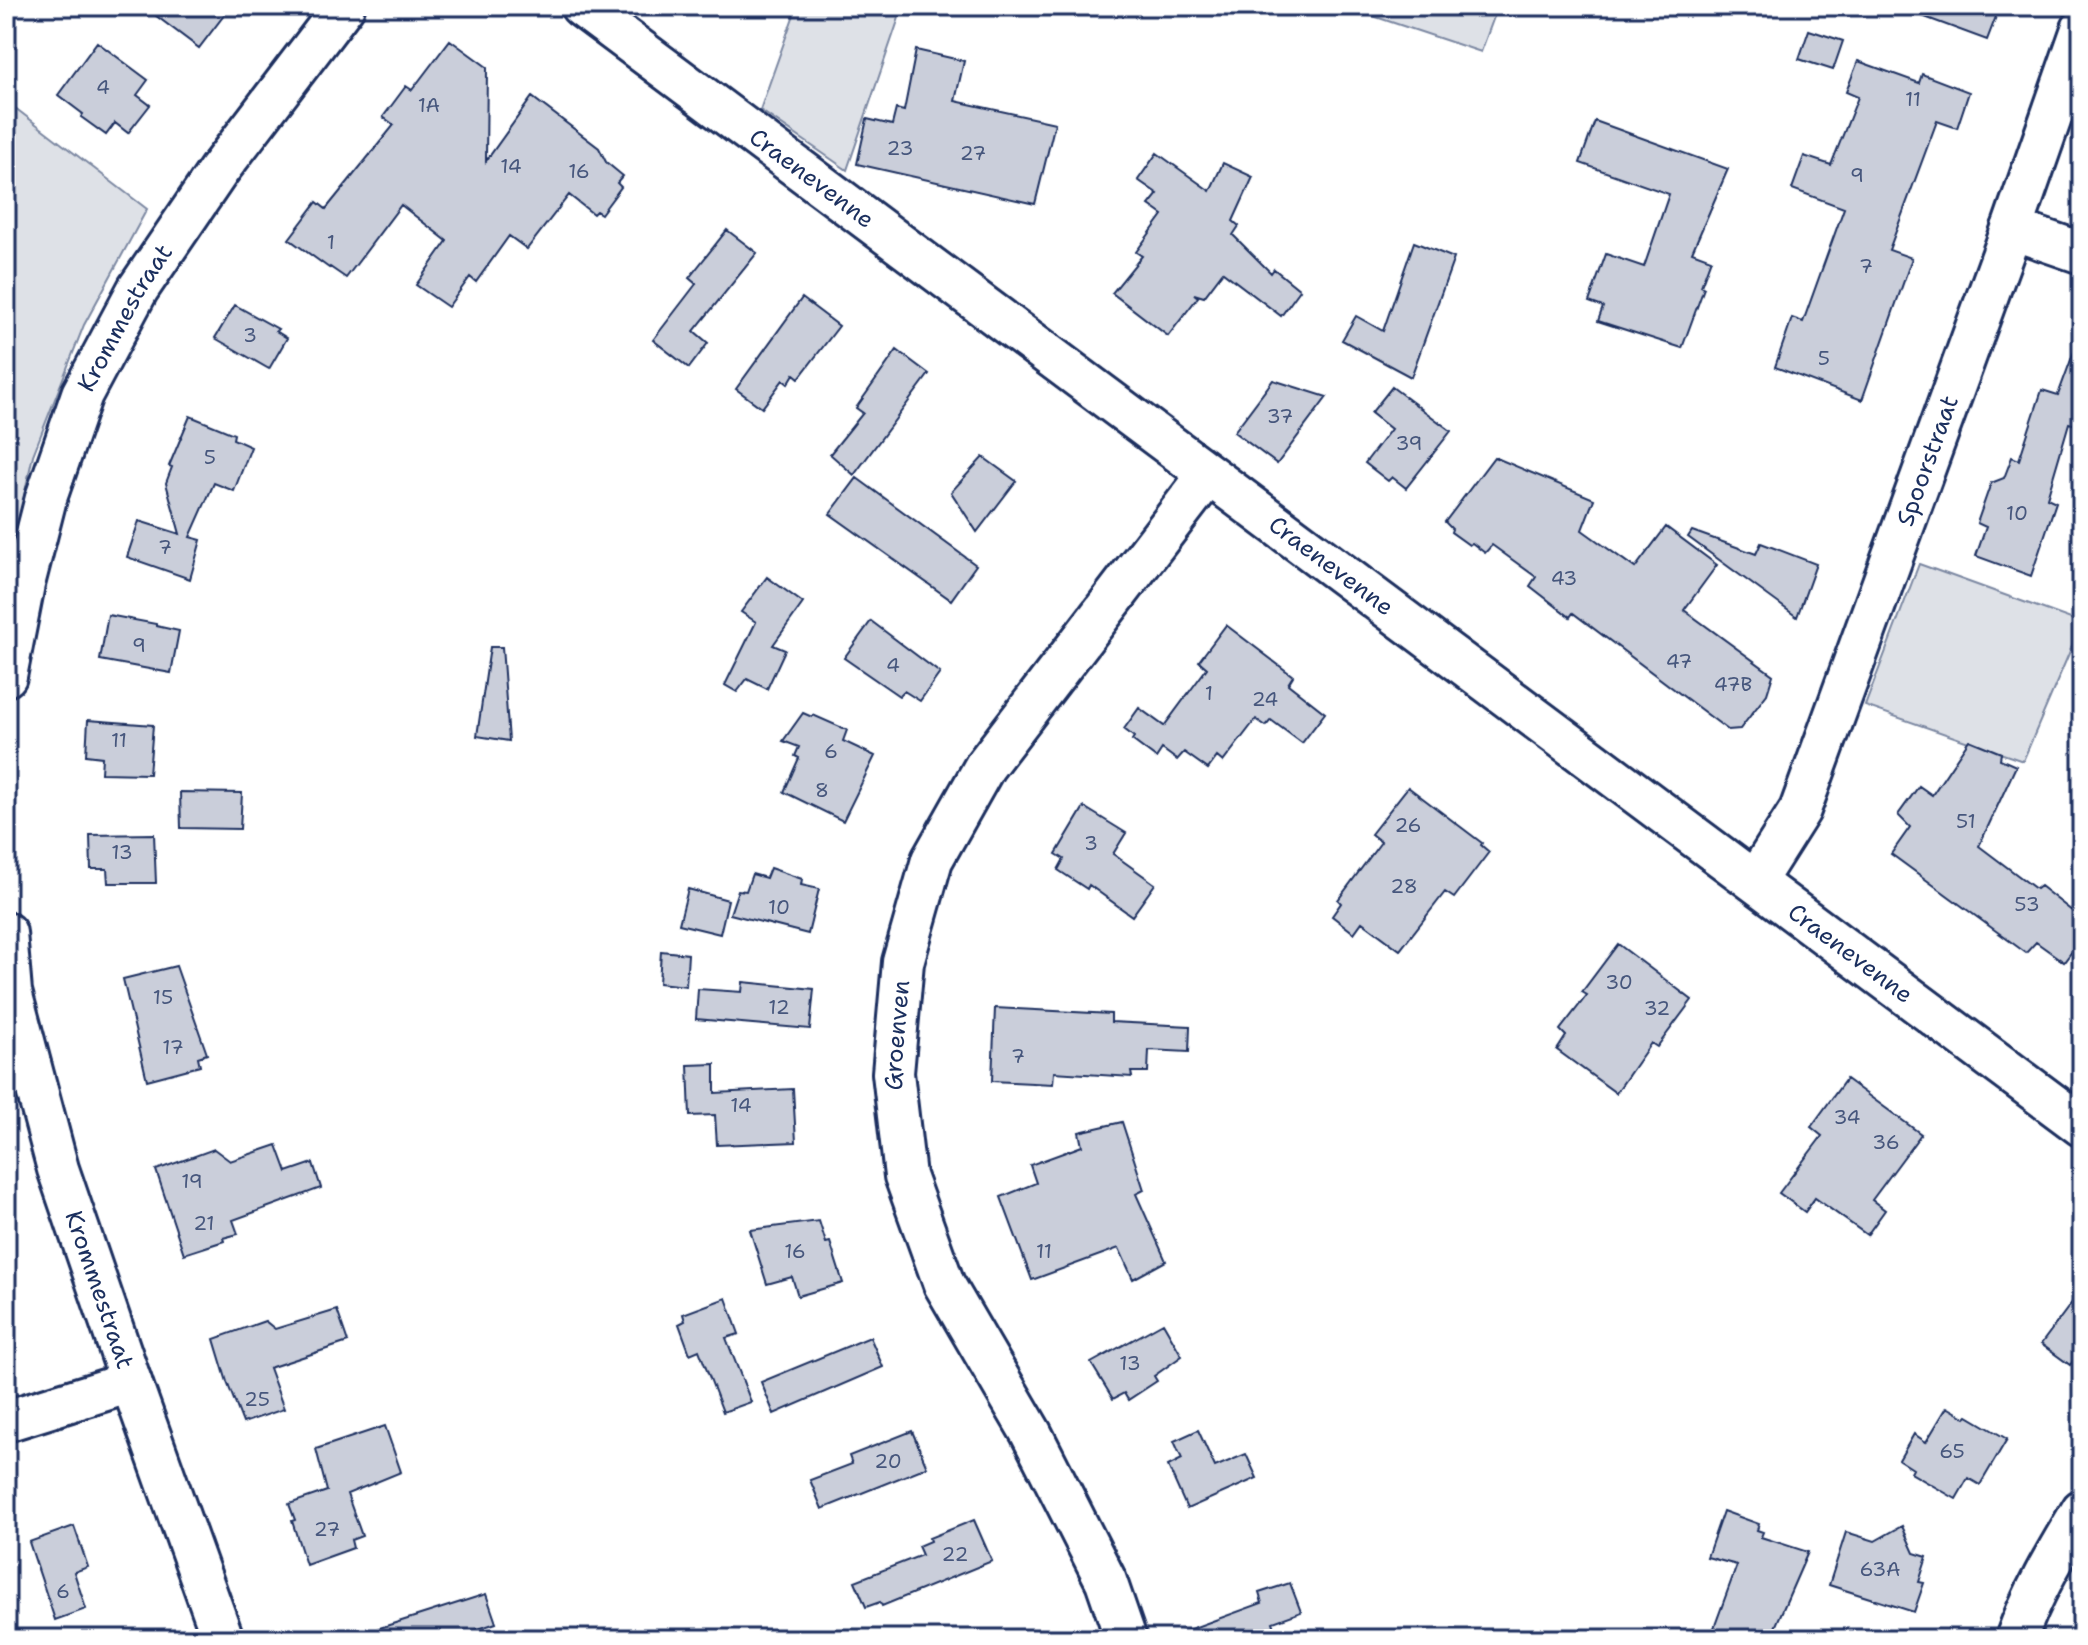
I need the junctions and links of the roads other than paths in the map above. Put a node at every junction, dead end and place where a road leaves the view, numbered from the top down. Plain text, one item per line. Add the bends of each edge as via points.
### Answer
1 (344, 6) edge
2 (581, 6) edge
3 (2082, 29) edge
4 (2012, 229) junction
5 (2082, 253) edge
6 (1208, 475) junction
7 (6, 676) edge
8 (1755, 881) junction
9 (6, 933) edge
10 (2082, 1126) edge
11 (131, 1382) junction
12 (6, 1421) edge
13 (2082, 1510) edge
14 (223, 1639) edge
15 (1126, 1639) edge
16 (2016, 1639) edge

1 - 7 street, Krommestraat via 219,170 138,289 82,394 46,498
2 - 6 street, Craenevenne
3 - 4 street, Spoorstraat
4 - 5 street
4 - 8 street, Spoorstraat via 1800,810
6 - 8 street, Craenevenne
6 - 15 street, Groenven via 985,766 932,860 903,962 893,1073 905,1176 944,1284 1031,1433 1106,1581
8 - 10 street, Craenevenne
9 - 11 street, Krommestraat via 11,992 58,1169
11 - 12 street
11 - 14 street, Krommestraat
13 - 16 street via 2026,1609

